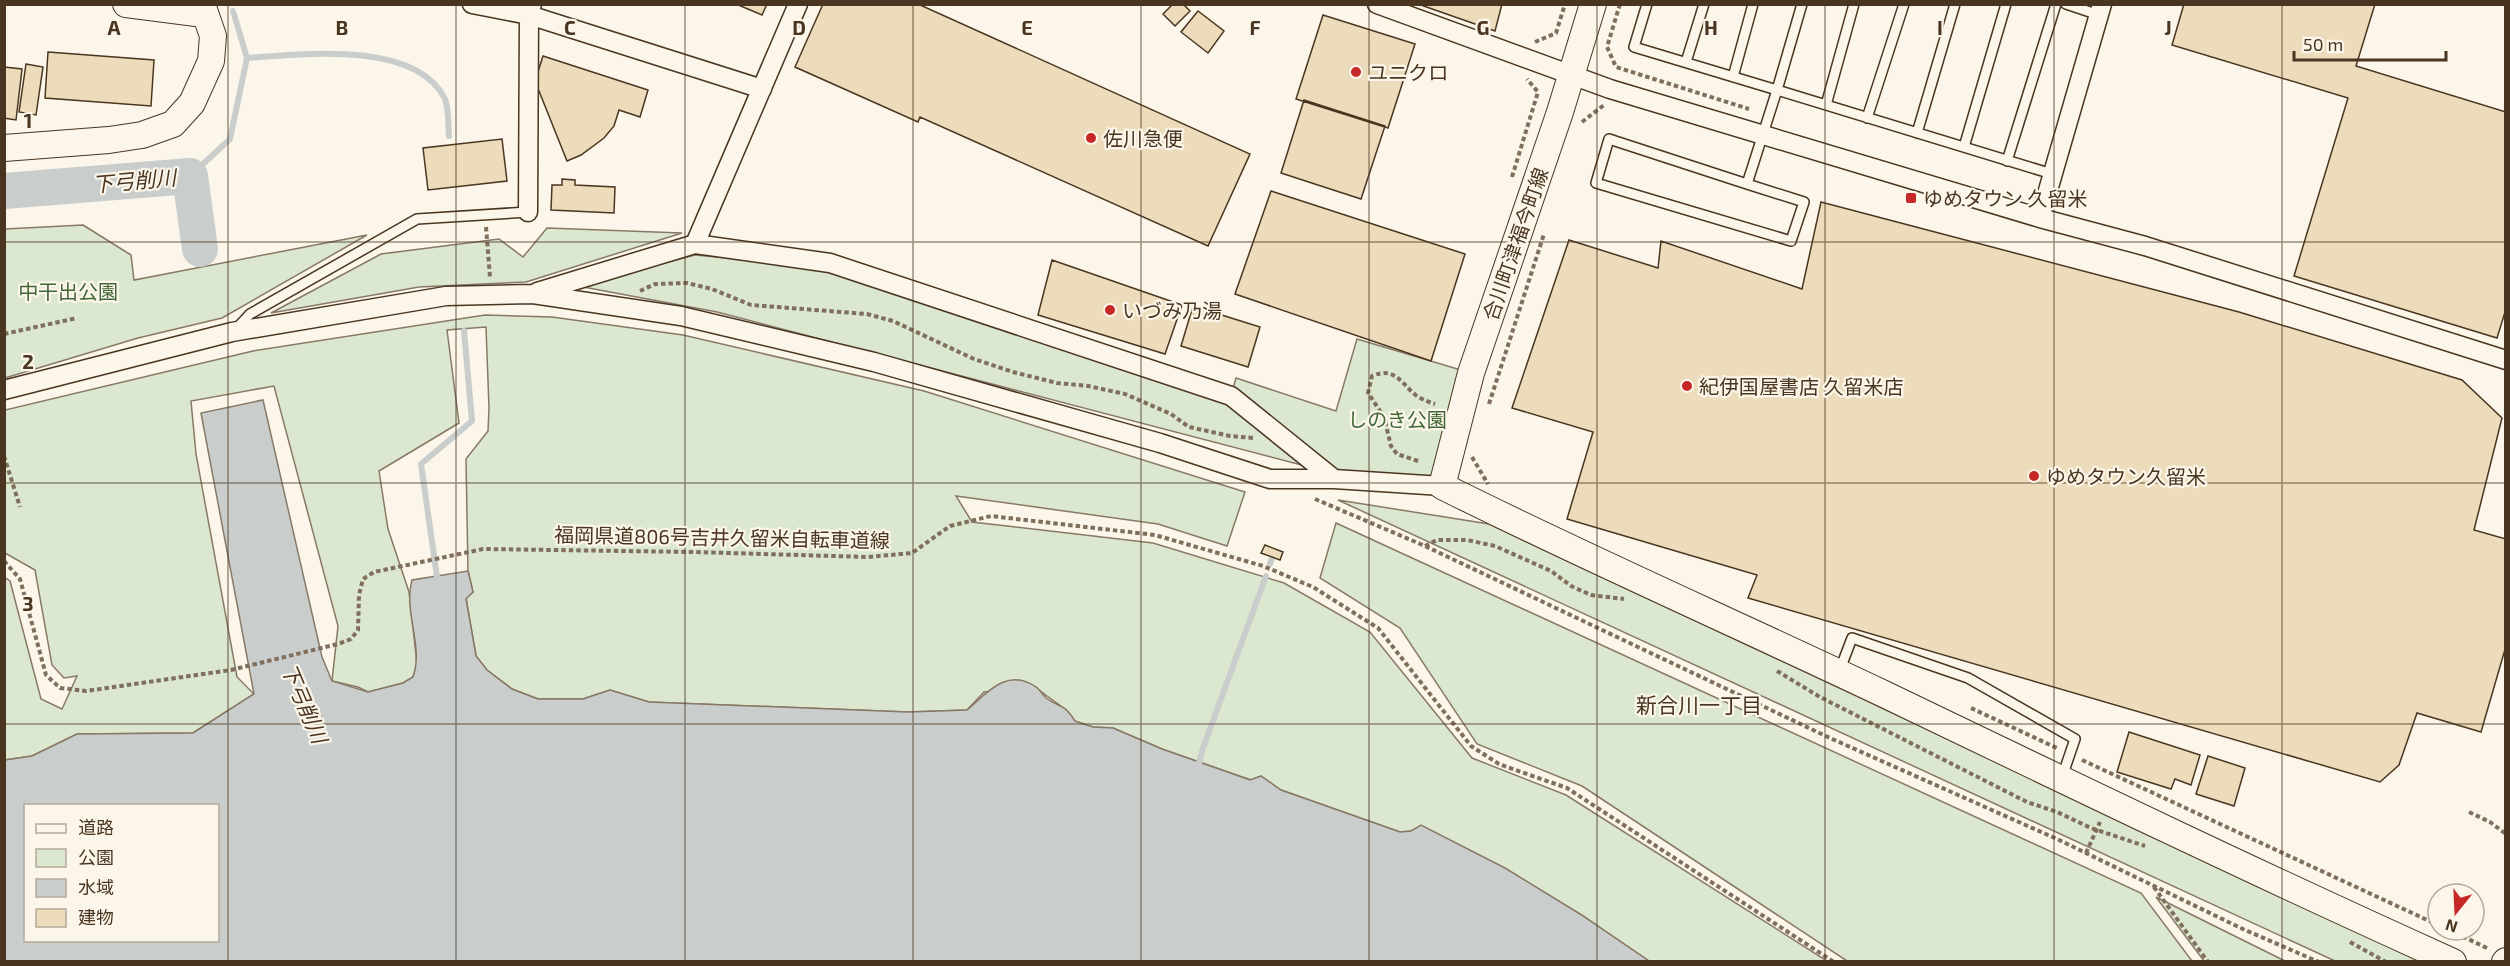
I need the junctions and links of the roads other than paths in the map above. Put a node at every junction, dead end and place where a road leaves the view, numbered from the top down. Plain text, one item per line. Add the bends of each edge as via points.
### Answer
1 (126, 4) edge
2 (472, 4) edge
3 (798, 4) edge
4 (1377, 4) edge
5 (1593, 4) edge
6 (1647, 4) edge
7 (1704, 4) edge
8 (1753, 4) edge
9 (1802, 4) edge
10 (1854, 4) edge
11 (1904, 4) edge
12 (1955, 4) edge
13 (2006, 4) edge
14 (2056, 4) edge
15 (2066, 4) edge
16 (208, 7) edge
17 (530, 10) edge
18 (2101, 10) edge
19 (1686, 63) junction
20 (1570, 75) junction
21 (1733, 77) junction
22 (762, 90) junction
23 (1777, 90) junction
24 (1826, 105) junction
25 (1867, 118) junction
26 (1917, 133) junction
27 (1762, 134) junction
28 (4, 147) edge
29 (1964, 147) junction
30 (2007, 161) junction
31 (2052, 174) junction
32 (1747, 184) junction
33 (528, 212) joint
34 (2040, 218) junction
35 (695, 244) junction
36 (533, 294) junction
37 (232, 332) junction
38 (2505, 360) edge
39 (4, 390) edge
40 (1334, 479) junction
41 (1442, 486) junction
42 (1838, 673) junction
43 (2061, 780) junction
44 (2443, 959) edge

1 - 16 street
2 - 17 street
3 - 22 street
4 - 20 street
5 - 20 street, 合川町津福今町線
6 - 19 lane via 1634,46
7 - 19 lane
8 - 21 lane
9 - 23 lane
10 - 24 lane
11 - 25 lane
12 - 26 lane
13 - 29 lane
14 - 30 lane
15 - 18 lane
16 - 28 street via 213,36 211,61 192,103 173,124 142,135 109,140
17 - 22 street
17 - 33 street
18 - 31 street
19 - 21 lane
20 - 27 street
20 - 41 street, 合川町津福今町線 via 1471,373
21 - 23 lane
22 - 35 street
23 - 24 lane
23 - 27 lane
24 - 25 lane
25 - 26 lane
26 - 29 lane
27 - 32 lane
27 - 34 street
29 - 30 lane
30 - 31 lane
31 - 34 street
32 - 32 lane via 1804,202 1791,241 1596,183 1609,139
33 - 37 lane via 417,219 250,314
34 - 38 street via 2166,252
35 - 36 street
35 - 40 street via 830,262 1231,396
36 - 37 street via 446,296
36 - 40 street via 681,316 874,362 1160,443 1270,479
37 - 39 street
40 - 41 street
41 - 42 street
42 - 43 street
42 - 43 lane via 1852,638 1968,678 2075,739
43 - 44 street

